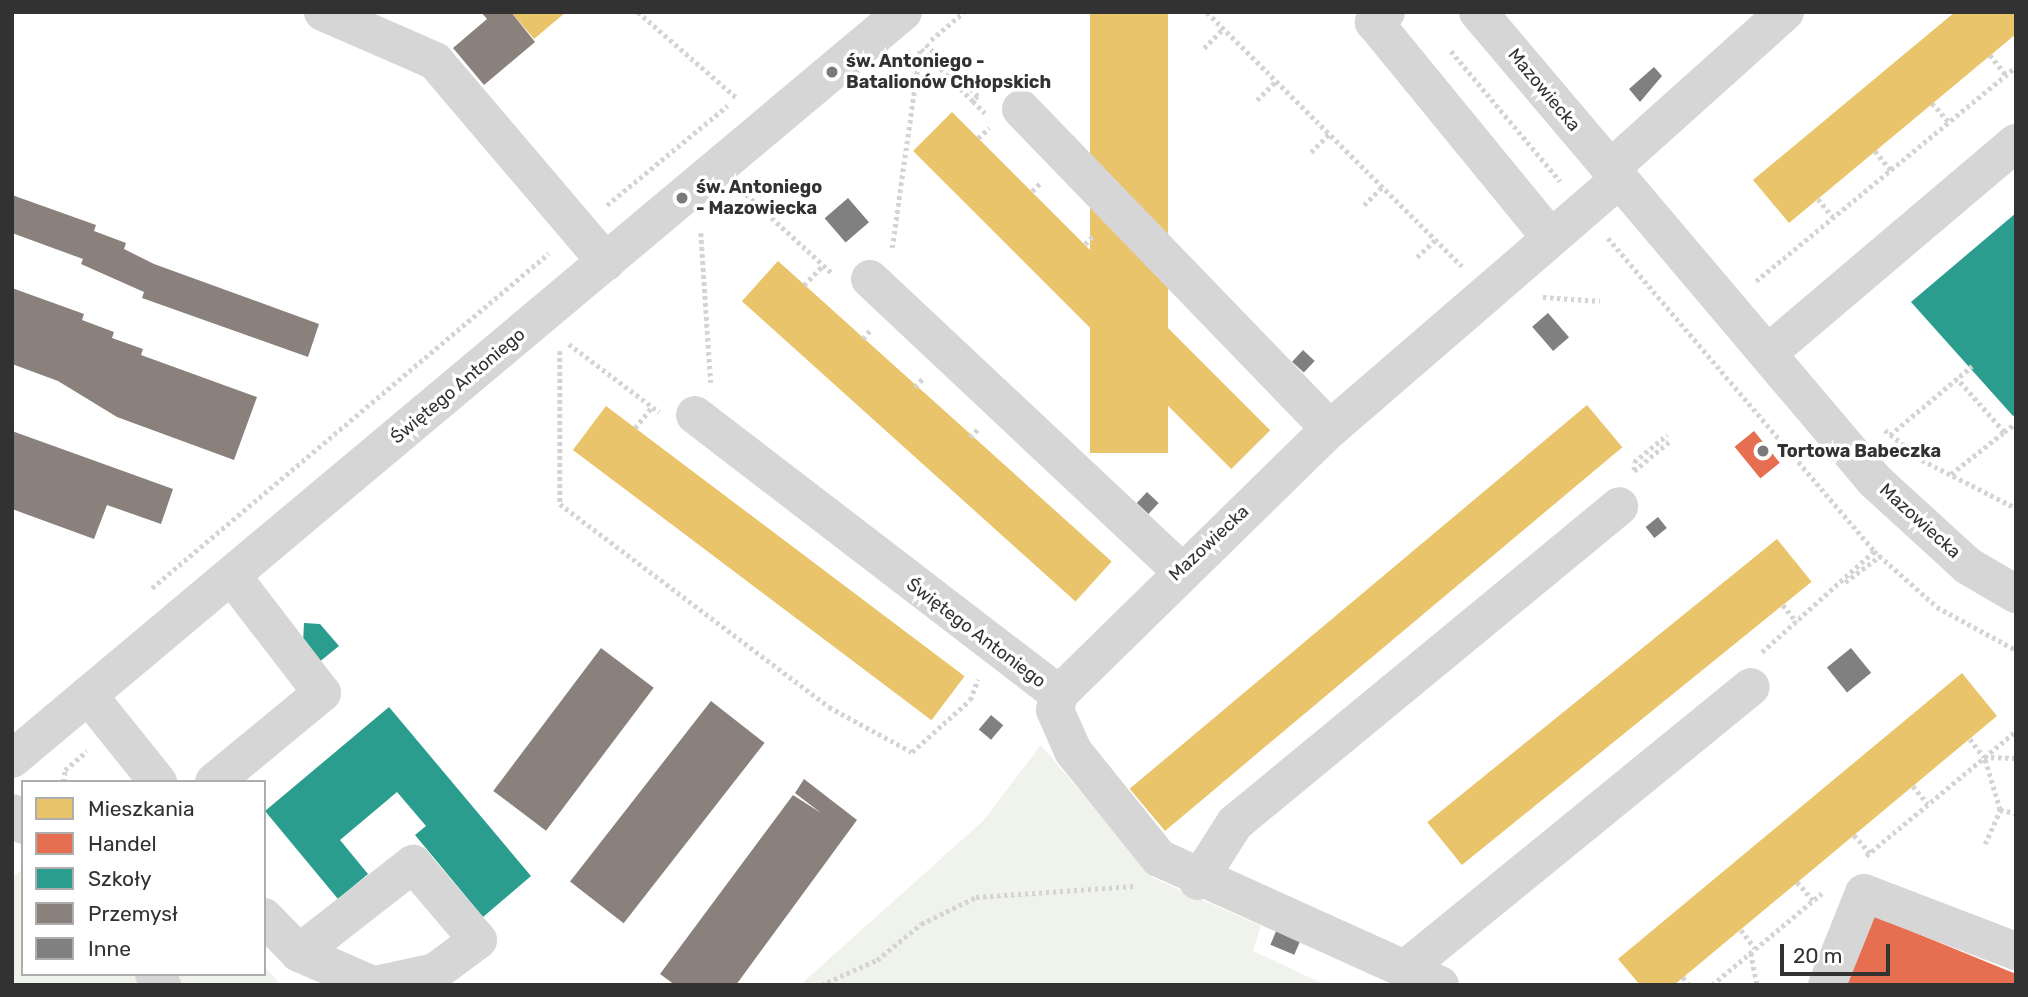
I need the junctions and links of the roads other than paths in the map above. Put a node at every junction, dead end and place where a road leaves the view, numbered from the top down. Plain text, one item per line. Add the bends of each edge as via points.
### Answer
1 (323, 12) edge
2 (903, 12) edge
3 (1478, 12) edge
4 (1785, 12) edge
5 (1376, 15) edge
6 (1021, 110) dead end
7 (2016, 143) edge
8 (1616, 173) junction
9 (1550, 237) junction
10 (606, 262) junction
11 (870, 279) road end
12 (1768, 353) junction
13 (695, 415) road end
14 (1330, 429) junction
15 (1622, 492) road end
16 (1180, 570) junction
17 (232, 576) junction
18 (2010, 588) edge
19 (1755, 671) road end
20 (1059, 694) junction
21 (88, 695) junction
22 (12, 761) edge
23 (23, 780) edge
24 (156, 780) edge
25 (216, 780) edge
26 (1198, 881) junction
27 (266, 919) edge
28 (2016, 951) edge
29 (299, 953) junction
30 (1405, 969) junction
31 (374, 985) edge
32 (1440, 985) edge
33 (1827, 985) edge

1 - 10 street via 435,61
2 - 10 street, Świętego Antoniego
3 - 8 street, Mazowiecka
4 - 8 street, Mazowiecka
5 - 9 street
6 - 14 street
7 - 12 street
8 - 9 street, Mazowiecka via 1584,209
8 - 12 street, Mazowiecka
9 - 14 street, Mazowiecka via 1482,278
10 - 17 street, Świętego Antoniego
11 - 16 street
12 - 18 street, Mazowiecka via 1875,481 1968,566
13 - 20 street, Świętego Antoniego
14 - 16 street, Mazowiecka
15 - 26 street via 1234,823
16 - 20 street, Mazowiecka
17 - 21 street, Świętego Antoniego
17 - 25 street via 322,693
19 - 30 street
20 - 26 street via 1055,710 1073,751 1159,858
21 - 22 street, Świętego Antoniego
21 - 24 street
22 - 23 street
26 - 30 street
27 - 29 street
28 - 33 street via 1864,893
29 - 31 street
29 - 31 street via 413,864 478,940 435,972
30 - 32 street

